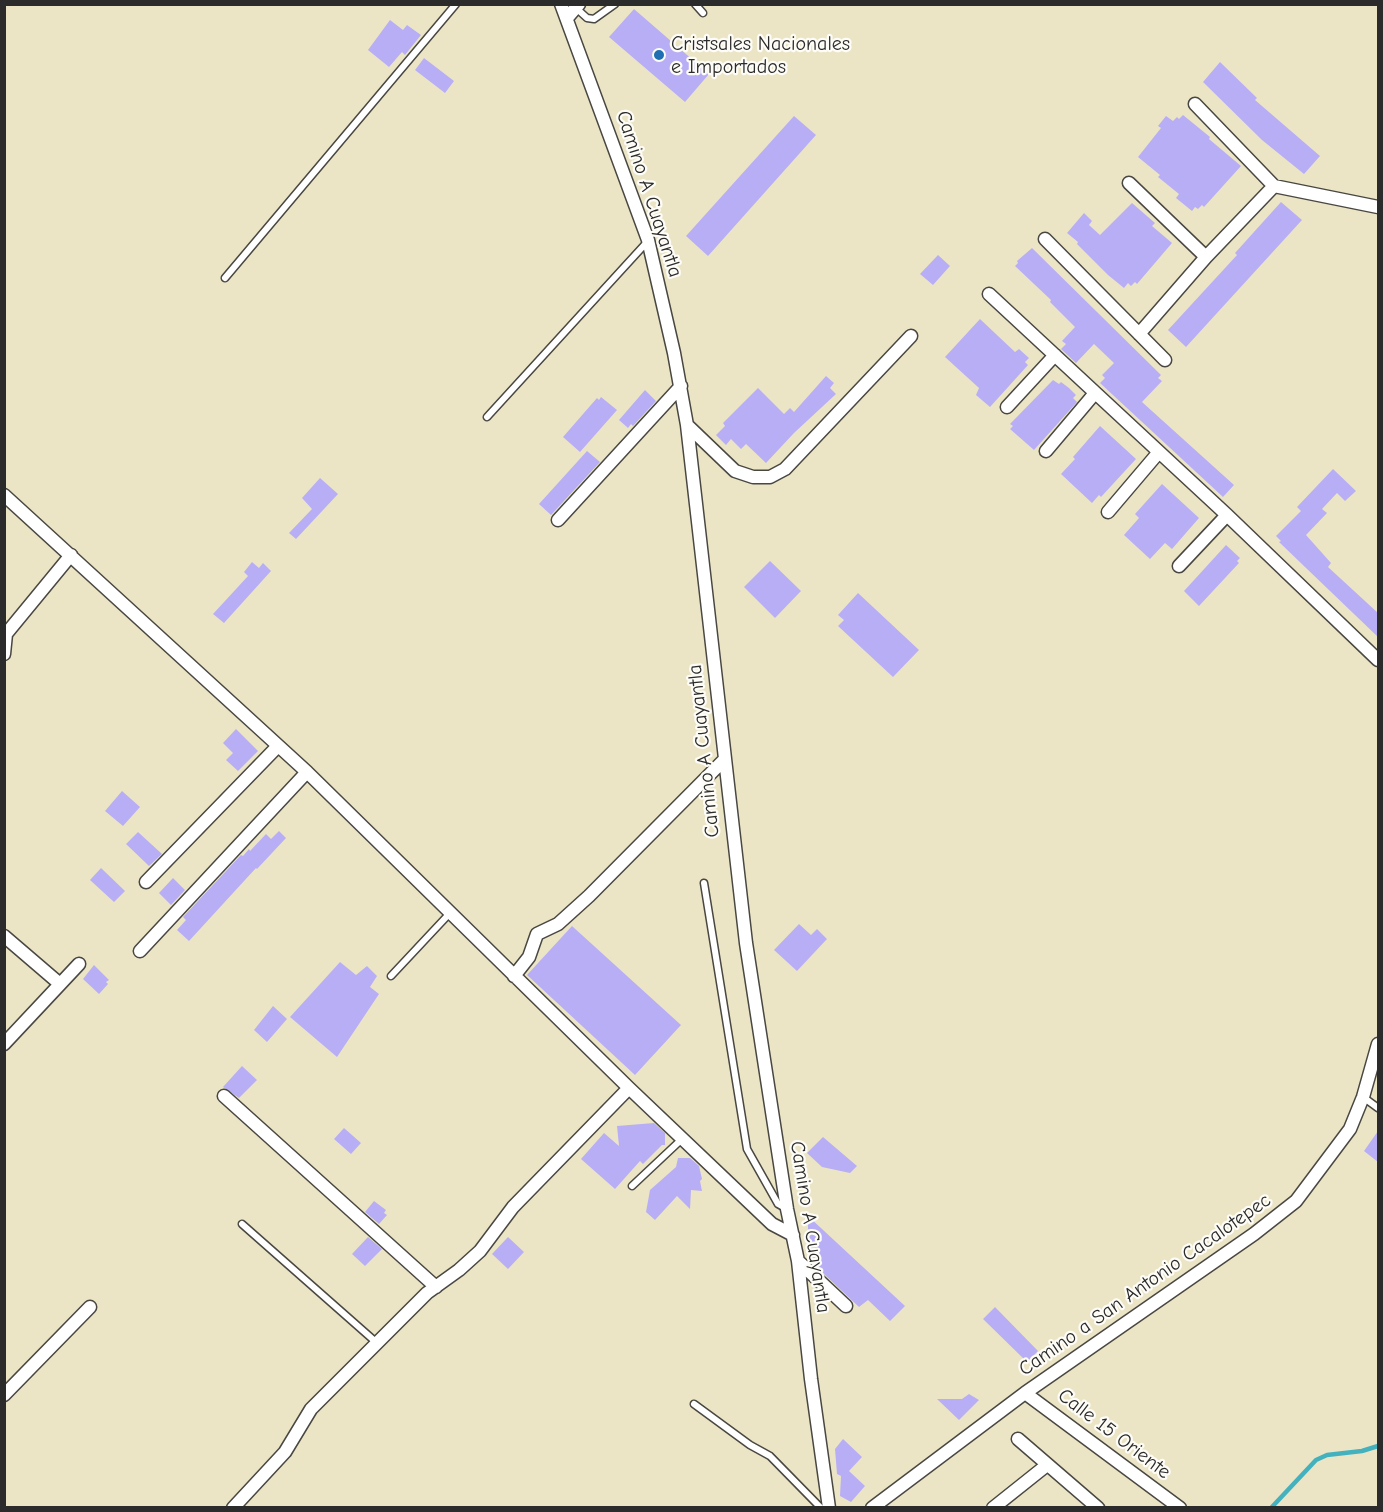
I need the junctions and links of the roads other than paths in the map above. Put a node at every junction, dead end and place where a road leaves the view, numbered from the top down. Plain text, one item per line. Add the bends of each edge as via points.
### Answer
1 (456, 4) edge
2 (561, 4) edge
3 (615, 4) edge
4 (695, 4) edge
5 (577, 6) edge
6 (703, 13) dead end
7 (567, 18) junction
8 (1195, 104) dead end
9 (1129, 183) dead end
10 (1274, 186) junction
11 (1378, 207) edge
12 (1045, 239) dead end
13 (648, 240) junction
14 (1206, 257) junction
15 (225, 278) dead end
16 (989, 294) dead end
17 (1139, 334) junction
18 (911, 336) dead end
19 (1055, 356) junction
20 (1165, 360) dead end
21 (681, 386) junction
22 (1095, 393) junction
23 (1007, 407) dead end
24 (487, 417) dead end
25 (687, 425) junction
26 (1046, 451) dead end
27 (1159, 452) junction
28 (4, 495) edge
29 (1108, 512) dead end
30 (1227, 515) junction
31 (558, 520) dead end
32 (71, 555) junction
33 (1179, 566) dead end
34 (4, 654) edge
35 (1378, 660) edge
36 (278, 746) junction
37 (725, 759) junction
38 (307, 772) junction
39 (146, 882) dead end
40 (704, 883) dead end
41 (450, 913) junction
42 (4, 936) edge
43 (140, 951) dead end
44 (79, 964) dead end
45 (391, 976) dead end
46 (514, 976) junction
47 (60, 984) junction
48 (6, 1040) edge
49 (1378, 1044) edge
50 (629, 1088) junction
51 (224, 1096) dead end
52 (1363, 1096) junction
53 (1378, 1108) edge
54 (682, 1139) junction
55 (632, 1186) dead end
56 (787, 1209) junction
57 (243, 1224) dead end
58 (793, 1235) junction
59 (798, 1261) junction
60 (436, 1287) junction
61 (846, 1306) dead end
62 (90, 1307) dead end
63 (377, 1343) junction
64 (1025, 1393) junction
65 (4, 1395) edge
66 (694, 1404) dead end
67 (1018, 1440) dead end
68 (1047, 1465) junction
69 (233, 1508) edge
70 (821, 1508) edge
71 (829, 1508) edge
72 (872, 1508) edge
73 (993, 1508) edge
74 (1098, 1508) edge
75 (1180, 1508) edge

1 - 15 lane
2 - 7 street, Camino A Cuayantla
3 - 5 lane via 594,19
4 - 6 lane
5 - 7 street
7 - 13 street, Camino A Cuayantla
8 - 10 street
9 - 14 street
10 - 11 street
10 - 14 street
12 - 17 street
13 - 21 street, Camino A Cuayantla
13 - 24 lane
14 - 17 street
16 - 19 street
17 - 20 street
18 - 25 street via 785,469 770,477 735,471
19 - 22 street
19 - 23 street
21 - 25 street, Camino A Cuayantla
21 - 31 street
22 - 26 street
22 - 27 street
25 - 37 street, Camino A Cuayantla
27 - 29 street
27 - 30 street
28 - 32 street
30 - 33 street
30 - 35 street
32 - 34 street via 6,634
32 - 36 street
36 - 38 street
36 - 39 street
37 - 46 street via 589,896 558,924 537,934 529,957
37 - 56 street, Camino A Cuayantla via 746,943
38 - 41 street
38 - 43 street
40 - 56 lane via 747,1149 778,1204
41 - 45 lane
41 - 46 street
42 - 47 street
44 - 47 street
46 - 50 street
47 - 48 street
49 - 52 street, Camino a San Antonio Cacalotepec
50 - 54 street
50 - 60 street via 513,1206 480,1251
51 - 60 street
52 - 53 lane
52 - 64 street, Camino a San Antonio Cacalotepec via 1350,1129 1296,1201
54 - 55 lane
54 - 58 street via 772,1224
56 - 58 street, Camino A Cuayantla
57 - 63 lane
58 - 59 street, Camino A Cuayantla
59 - 61 street
59 - 71 street, Camino A Cuayantla
60 - 63 street
62 - 65 street
63 - 69 street via 311,1409 285,1452
64 - 72 street, Camino a San Antonio Cacalotepec
64 - 75 street, Calle 15 Oriente
66 - 70 lane via 770,1456
67 - 68 street
68 - 73 street
68 - 74 street

